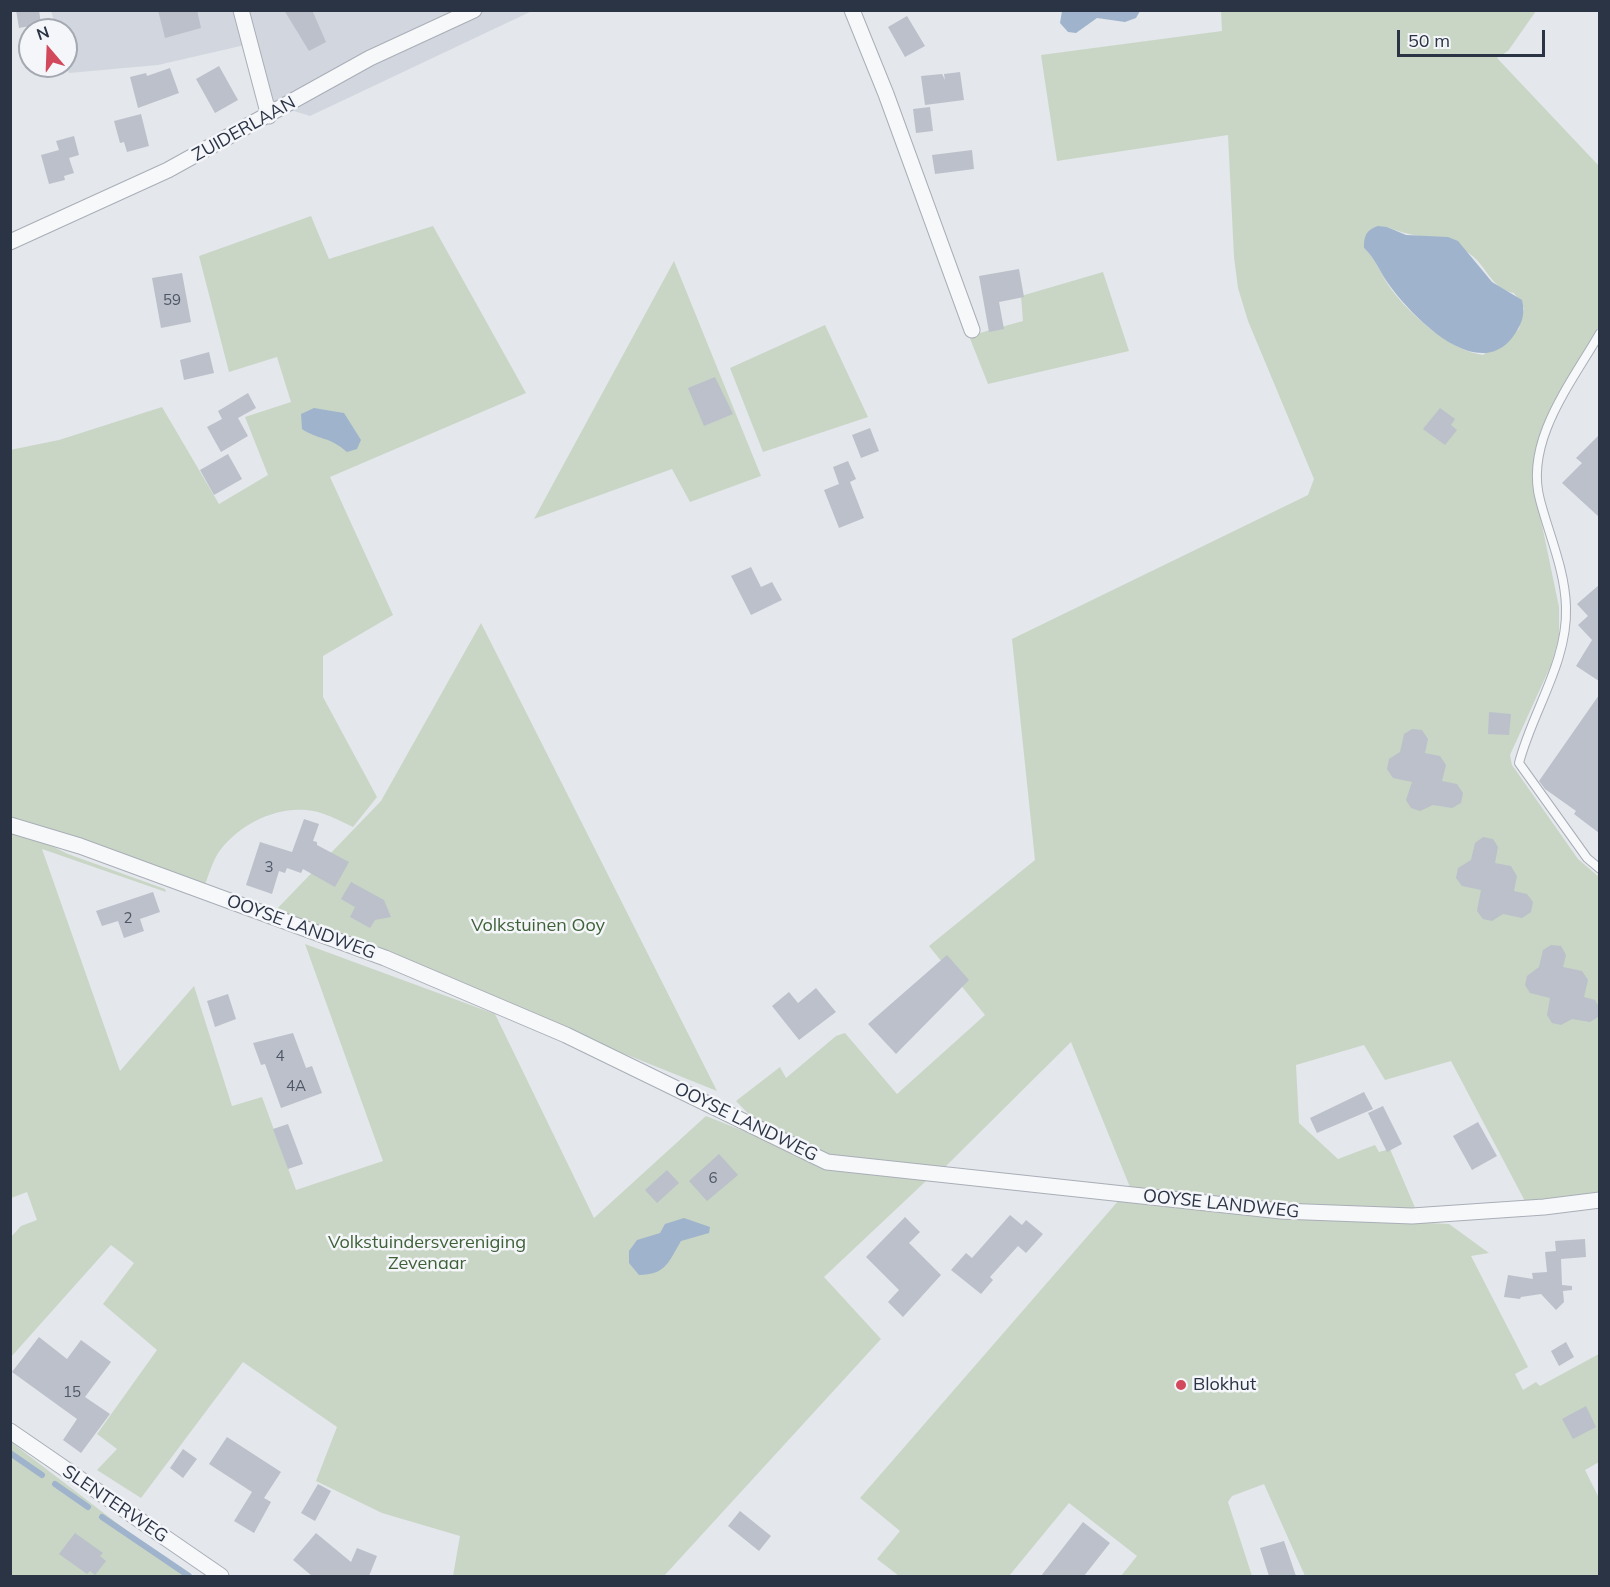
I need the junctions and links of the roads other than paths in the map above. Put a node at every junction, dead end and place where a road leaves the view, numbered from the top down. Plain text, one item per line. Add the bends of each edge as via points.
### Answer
1 (242, 10) edge
2 (474, 10) edge
3 (852, 10) edge
4 (269, 116) junction
5 (10, 242) edge
6 (972, 330) dead end
7 (1599, 333) edge
8 (10, 825) edge
9 (1599, 869) edge
10 (1599, 1200) edge
11 (10, 1431) edge
12 (221, 1576) edge

1 - 4 street
2 - 4 street, ZUIDERLAAN via 370,58
3 - 6 street
4 - 5 street, ZUIDERLAAN via 168,170
7 - 9 lane via 1546,427 1540,450 1536,473 1539,498 1561,575 1566,608 1560,652 1519,763
8 - 10 street, OOYSE LANDWEG via 80,846 385,958 566,1035 827,1162 1281,1211 1412,1216
11 - 12 street, SLENTERWEG

